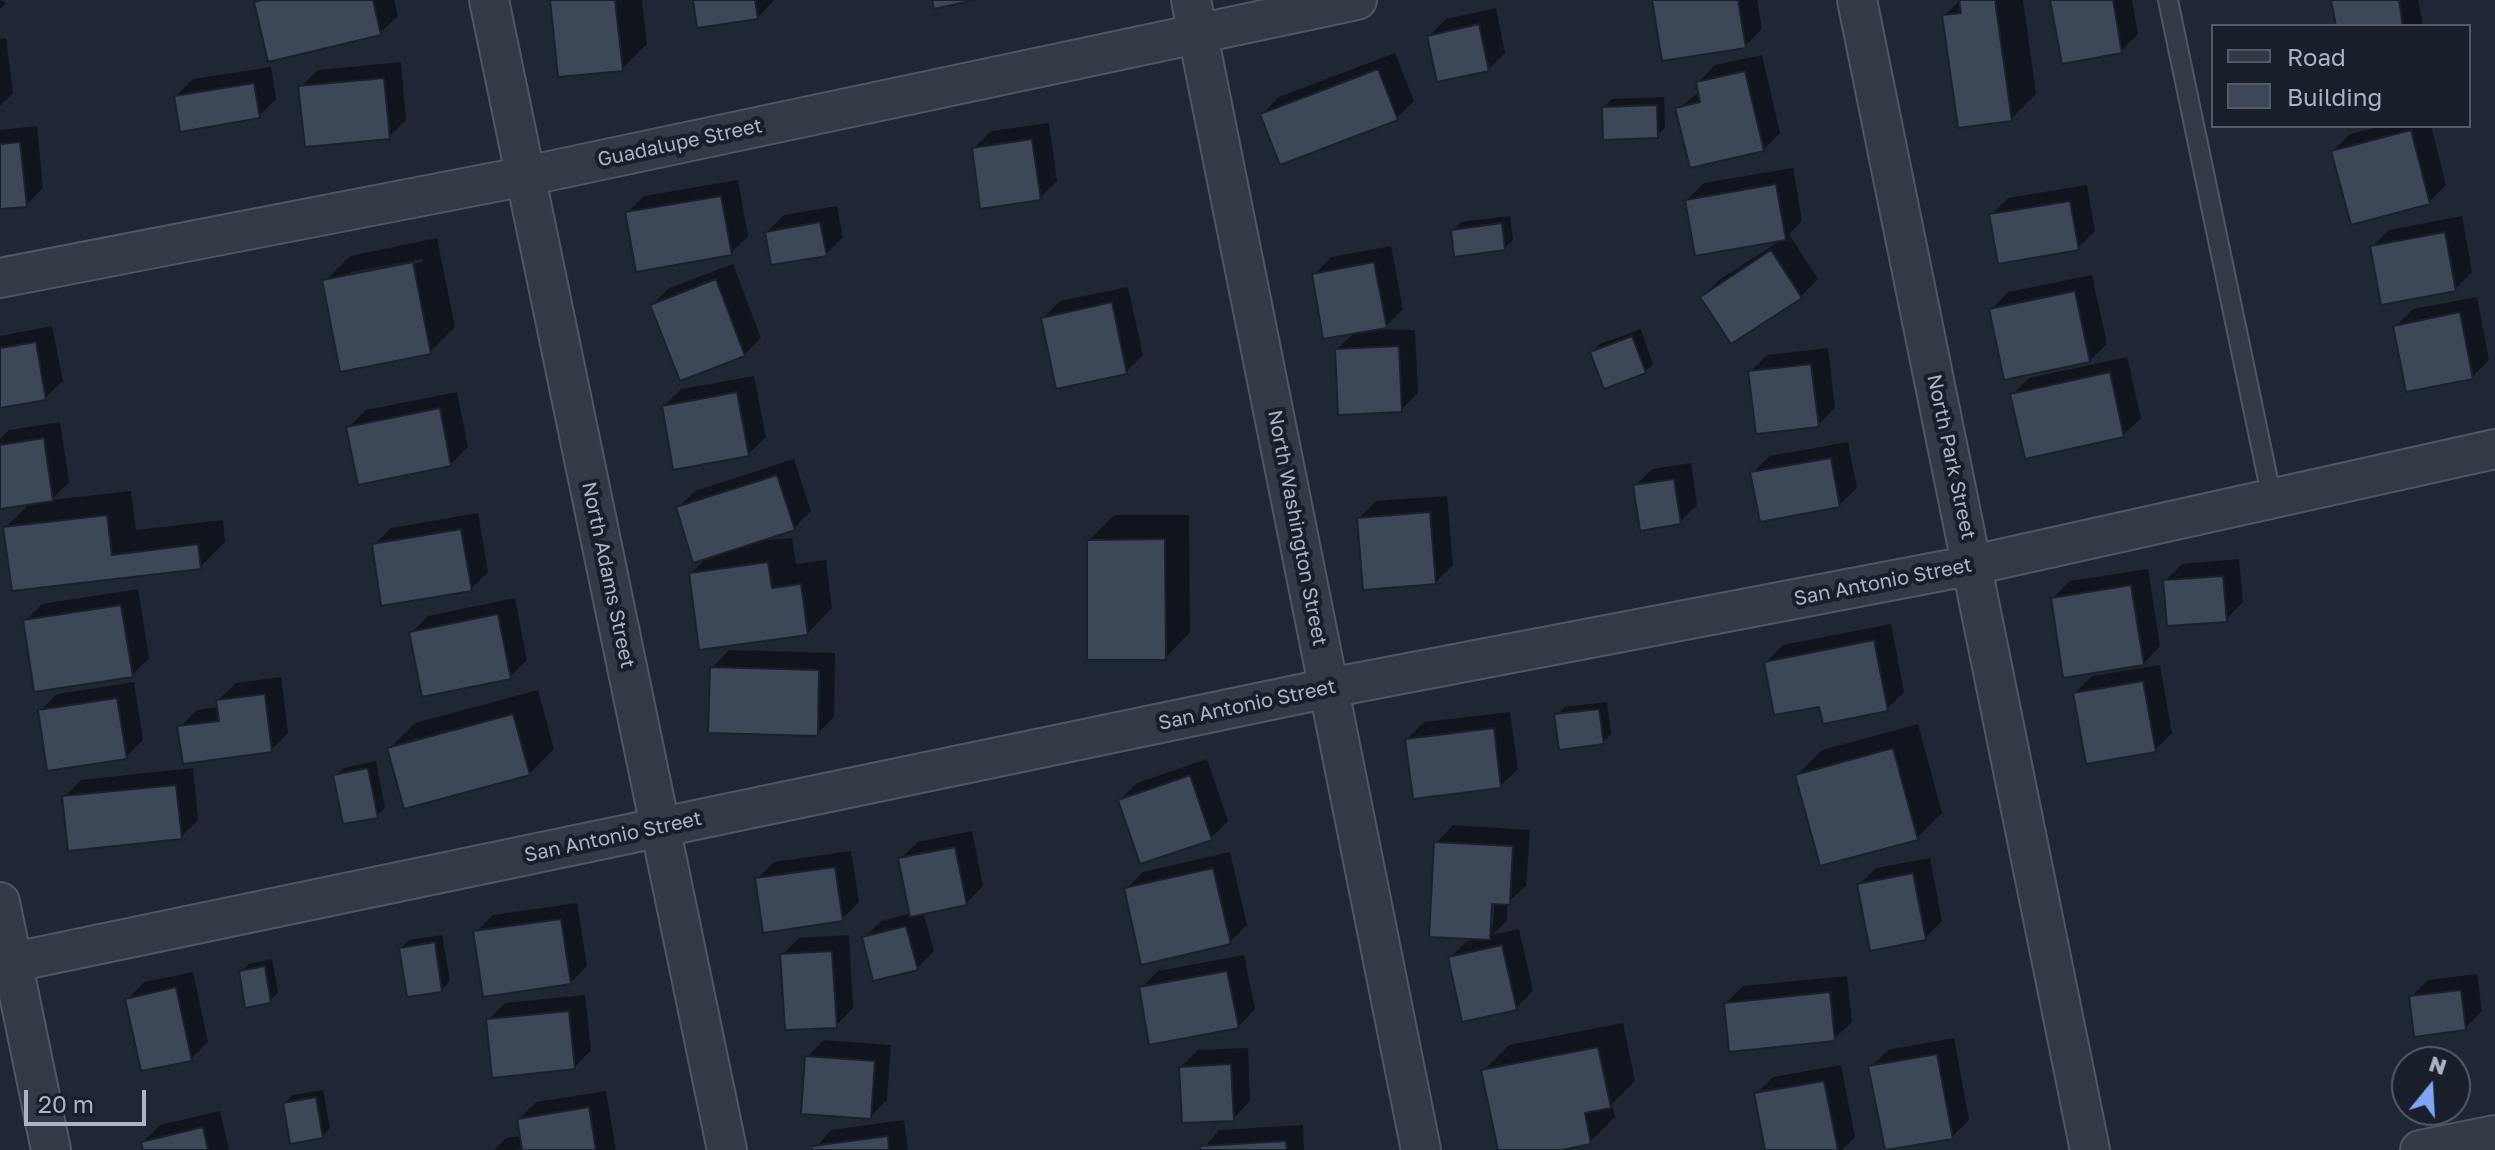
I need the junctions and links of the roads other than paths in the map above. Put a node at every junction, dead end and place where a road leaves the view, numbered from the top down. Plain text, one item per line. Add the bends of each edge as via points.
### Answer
1 (489, 0) edge
2 (1357, 0) edge
3 (1857, 0) edge
4 (2168, 0) edge
5 (1195, 17) edge
6 (526, 176) junction
7 (0, 278) edge
8 (2495, 449) edge
9 (2272, 499) junction
10 (1973, 565) junction
11 (1329, 688) junction
12 (660, 827) junction
13 (0, 902) edge
14 (6, 964) edge
15 (2495, 1135) edge
16 (51, 1150) edge
17 (727, 1150) edge
18 (1421, 1150) edge
19 (2090, 1150) edge
20 (2420, 1150) edge

1 - 6 street, North Adams Street
2 - 5 street, Guadalupe Street
3 - 10 street, North Park Street
4 - 9 lane
5 - 6 street, Guadalupe Street
5 - 11 street, North Washington Street
6 - 7 street, Guadalupe Street
6 - 12 street, North Adams Street
8 - 9 street, San Antonio Street
9 - 10 street, San Antonio Street
10 - 11 street, San Antonio Street
10 - 19 street, North Park Street
11 - 12 street, San Antonio Street
11 - 18 street, North Washington Street
12 - 14 street, San Antonio Street
12 - 17 street, North Adams Street
13 - 14 street
14 - 16 street
15 - 20 street

